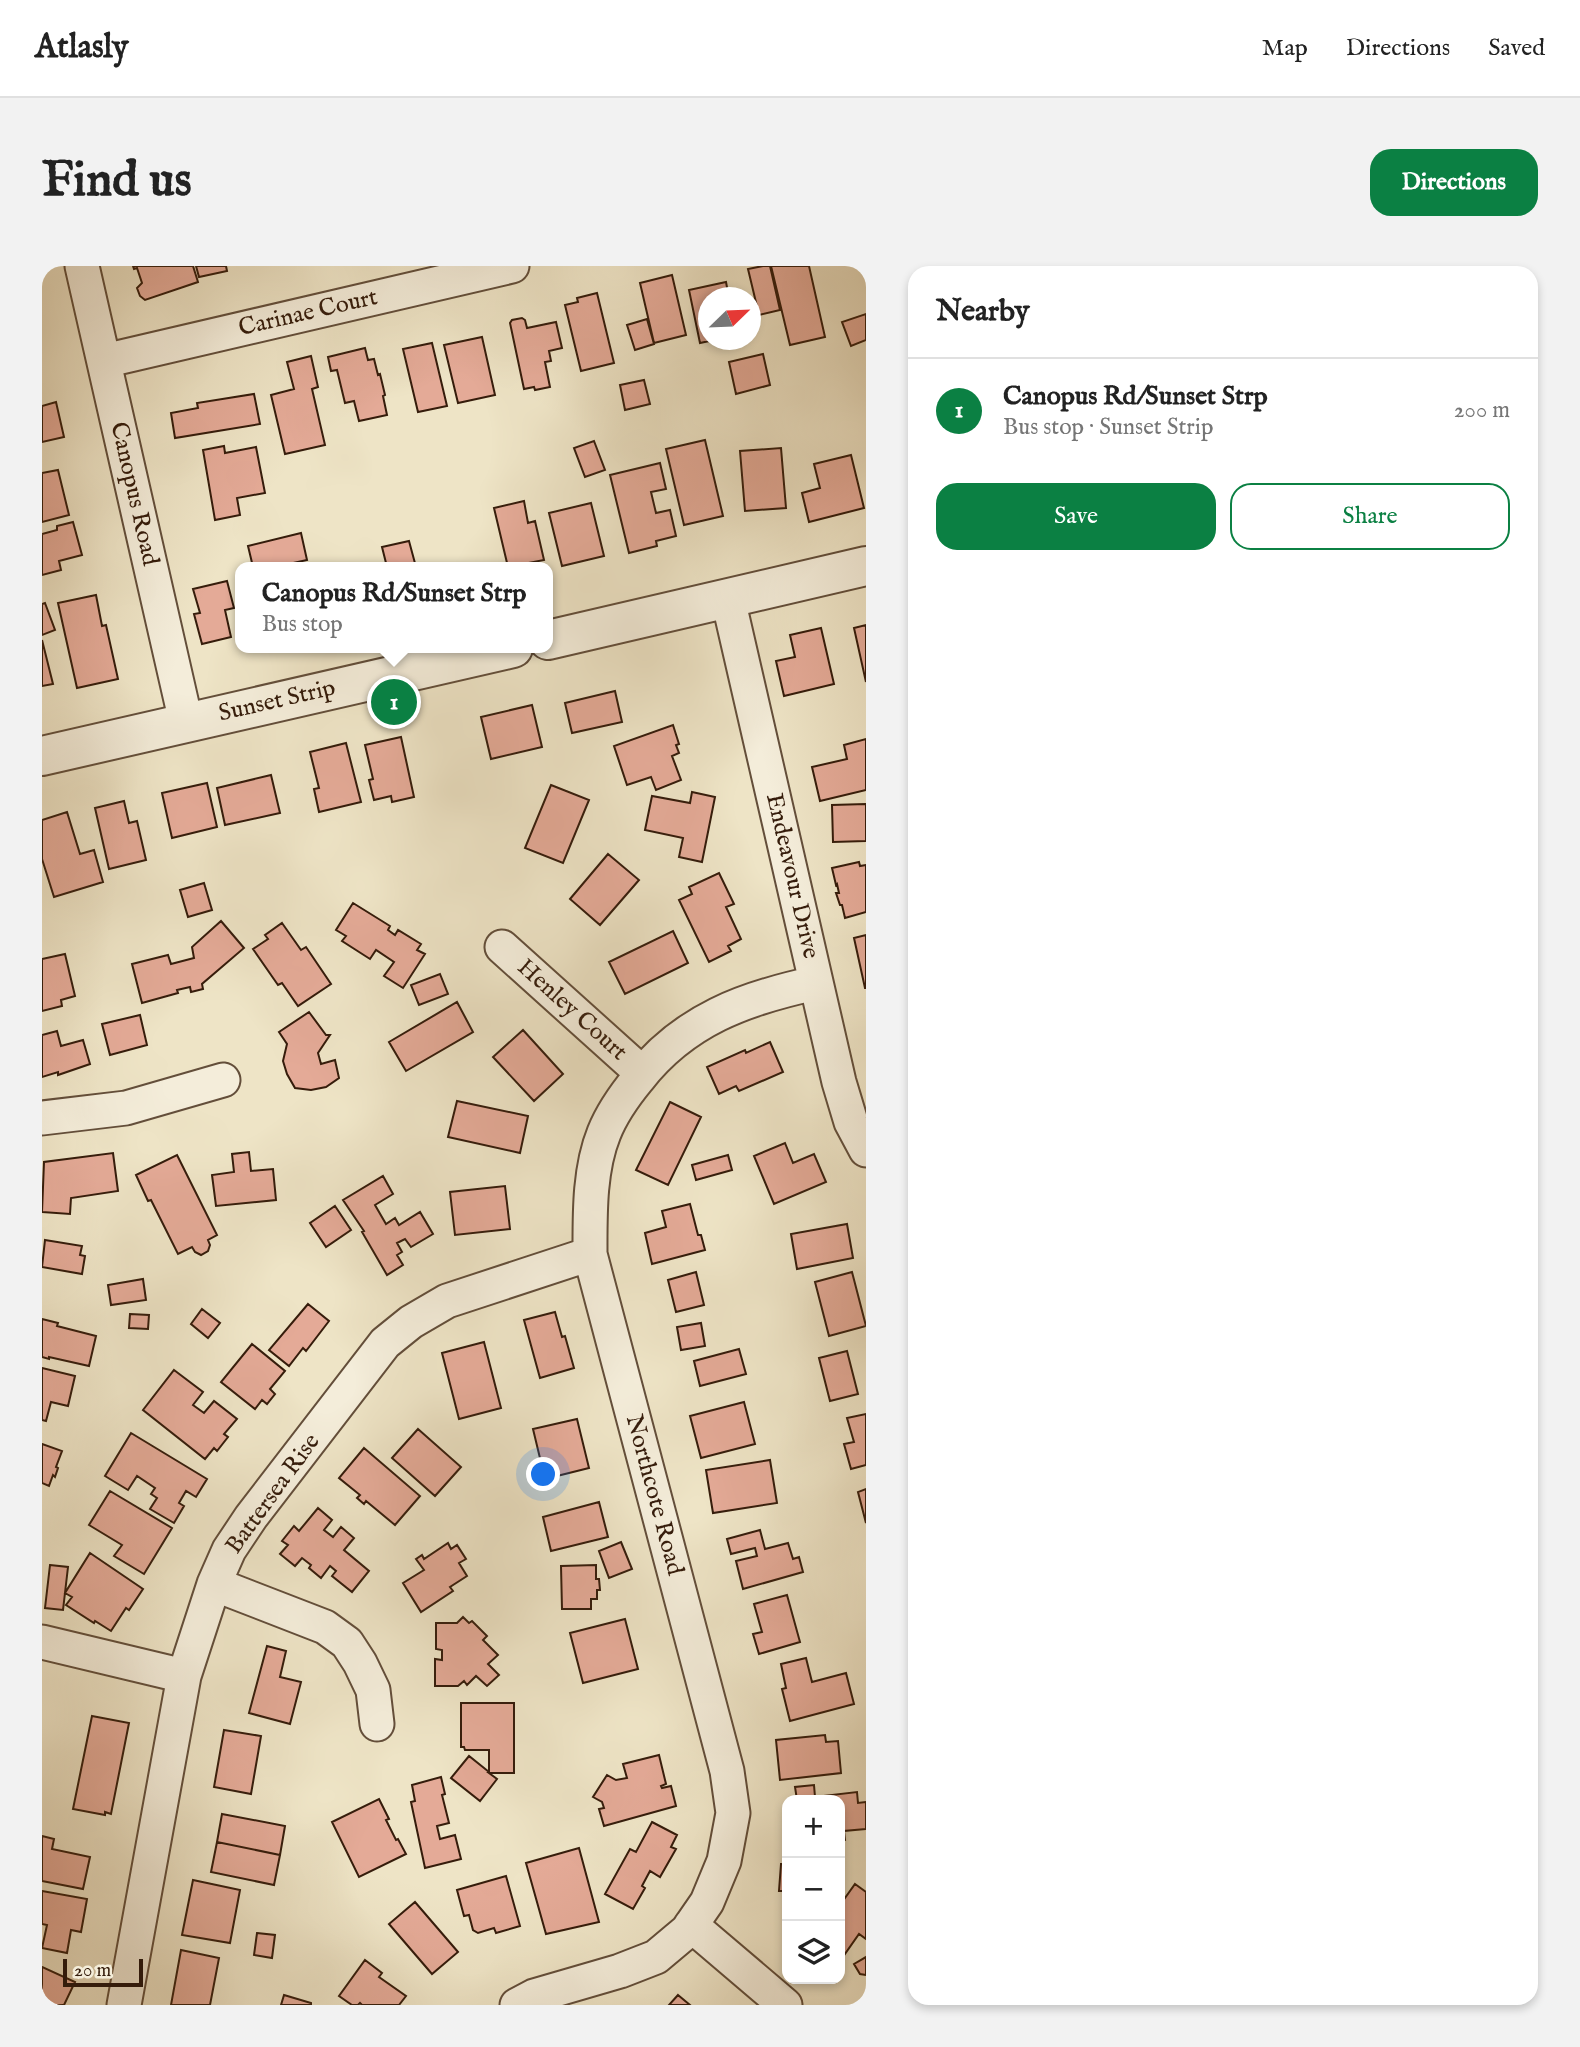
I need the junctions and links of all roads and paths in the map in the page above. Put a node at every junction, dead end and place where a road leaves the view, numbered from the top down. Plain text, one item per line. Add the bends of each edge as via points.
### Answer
1 (82, 266) edge
2 (512, 266) edge
3 (104, 361) junction
4 (866, 566) edge
5 (728, 599) junction
6 (553, 639) edge
7 (491, 653) edge
8 (186, 722) junction
9 (42, 756) edge
10 (502, 947) dead end
11 (817, 984) junction
12 (642, 1073) junction
13 (223, 1080) dead end
14 (42, 1118) edge
15 (866, 1150) edge
16 (590, 1254) junction
17 (214, 1584) junction
18 (42, 1642) edge
19 (184, 1676) junction
20 (376, 1724) dead end
21 (691, 1925) junction
22 (124, 2005) edge
23 (517, 2005) edge
24 (785, 2005) edge

1 - 3 street, Canopus Road
2 - 3 street, Carinae Court
3 - 8 street, Canopus Road
4 - 5 street
5 - 6 street
5 - 11 street, Endeavour Drive
7 - 8 street, Sunset Strip
8 - 9 street, Sunset Strip
10 - 12 street, Henley Court
11 - 12 street, Northcote Road via 779,991 723,1011 680,1035
11 - 15 street, Endeavour Drive via 839,1082
12 - 16 street, Northcote Road via 604,1134 593,1181
13 - 14 street via 126,1108
16 - 17 street, Battersea Rise via 447,1301 385,1343 251,1517
16 - 21 street, Northcote Road via 727,1771 733,1813 724,1861 707,1902
17 - 19 street, Battersea Rise
17 - 20 street via 325,1627 347,1643 373,1690
18 - 19 street
19 - 22 street, Battersea Rise
21 - 23 street, Northcote Road via 656,1956
21 - 24 street

